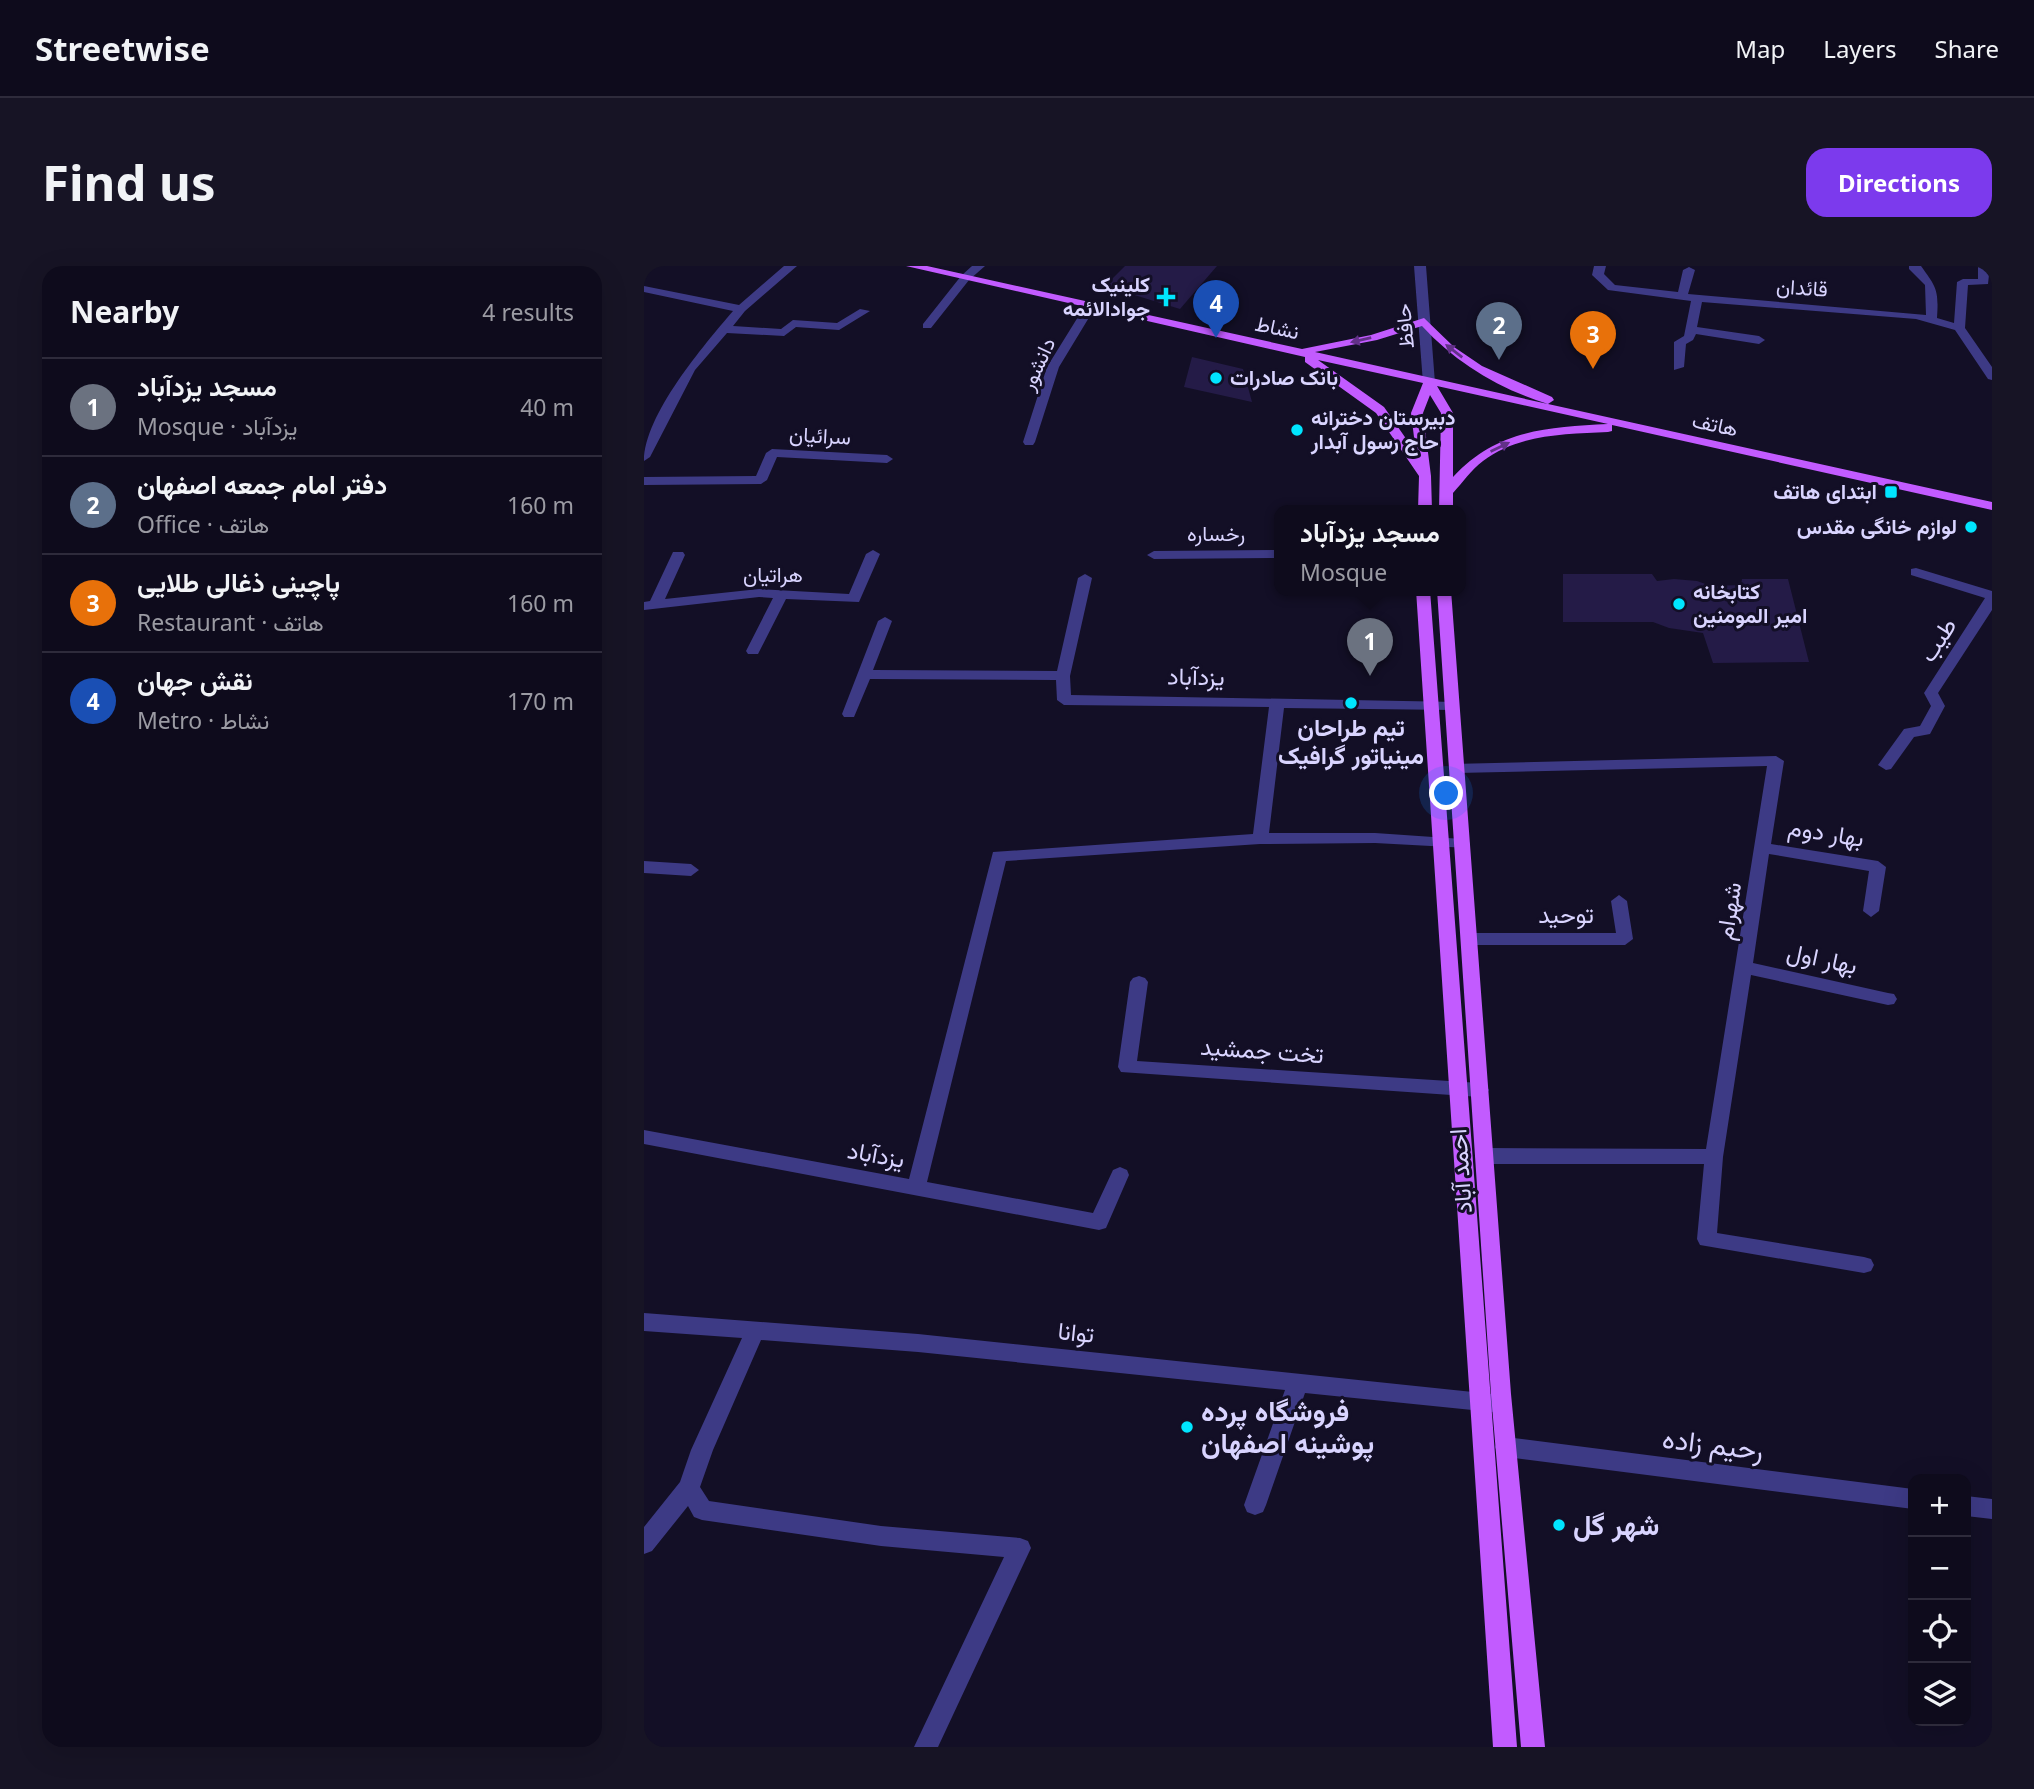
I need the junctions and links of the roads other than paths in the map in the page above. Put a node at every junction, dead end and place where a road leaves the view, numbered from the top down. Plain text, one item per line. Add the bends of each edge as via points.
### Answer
1 (791, 266) edge
2 (912, 266) edge
3 (979, 266) edge
4 (1420, 266) edge
5 (1600, 266) edge
6 (1915, 266) edge
7 (1984, 266) edge
8 (1689, 270) dead end
9 (965, 278) junction
10 (644, 289) edge
11 (1682, 296) junction
12 (1697, 298) junction
13 (1090, 306) junction
14 (741, 309) junction
15 (864, 311) dead end
16 (1931, 319) junction
17 (1424, 321) junction
18 (927, 326) dead end
19 (1959, 328) junction
20 (724, 329) junction
21 (1691, 330) junction
22 (1759, 340) dead end
23 (1297, 352) junction
24 (1678, 367) dead end
25 (1992, 376) edge
26 (1429, 383) junction
27 (1580, 415) junction
28 (1630, 426) junction
29 (1029, 442) dead end
30 (644, 457) edge
31 (887, 458) dead end
32 (1425, 476) junction
33 (644, 481) edge
34 (1448, 490) junction
35 (1425, 505) edge
36 (1446, 505) edge
37 (1992, 506) edge
38 (873, 554) dead end
39 (1274, 554) edge
40 (678, 555) dead end
41 (1154, 555) dead end
42 (1916, 572) dead end
43 (1085, 578) dead end
44 (780, 595) junction
45 (1423, 596) edge
46 (1444, 596) edge
47 (1992, 597) edge
48 (650, 606) edge
49 (885, 621) dead end
50 (753, 652) dead end
51 (864, 674) junction
52 (1063, 676) junction
53 (1277, 703) junction
54 (1430, 705) junction
55 (1452, 705) junction
56 (849, 714) dead end
57 (1886, 765) dead end
58 (1457, 768) junction
59 (1259, 839) junction
60 (1439, 842) junction
61 (1462, 844) junction
62 (1764, 848) junction
63 (644, 867) edge
64 (691, 870) dead end
65 (1619, 901) dead end
66 (1871, 911) dead end
67 (1469, 939) junction
68 (1745, 967) junction
69 (1139, 982) dead end
70 (1888, 999) dead end
71 (1458, 1088) junction
72 (1480, 1090) junction
73 (644, 1137) edge
74 (1484, 1156) junction
75 (1714, 1157) junction
76 (1120, 1175) dead end
77 (916, 1187) junction
78 (1864, 1265) dead end
79 (644, 1322) edge
80 (755, 1331) junction
81 (1298, 1382) junction
82 (1480, 1402) junction
83 (1503, 1404) junction
84 (1506, 1447) junction
85 (689, 1488) junction
86 (1908, 1498) edge
87 (1255, 1505) dead end
88 (1971, 1507) edge
89 (1992, 1509) edge
90 (644, 1544) edge
91 (926, 1747) edge
92 (1505, 1747) edge
93 (1533, 1747) edge

1 - 14 street
2 - 9 main road, نشاط
3 - 9 street
4 - 17 street, حافظ
5 - 11 street, قائدان via 1598,275 1612,288
6 - 16 street via 1928,278 1933,293
7 - 19 street via 1984,282 1963,282
8 - 11 street
9 - 13 main road, نشاط
9 - 18 street
10 - 14 street
11 - 12 street, قائدان
12 - 16 street, قائدان
12 - 21 street
13 - 23 main road, نشاط
13 - 29 street, دانشور via 1054,367
14 - 20 street
15 - 20 street via 839,327 793,323 784,333
16 - 19 street, قائدان
17 -> 23 main road via 1373,338
17 - 26 street, حافظ
27 -> 17 main road via 1478,369 1450,349
19 - 25 street
20 - 30 street via 690,369
21 - 22 street
21 - 24 street via 1689,338 1679,342
23 - 26 main road, نشاط
23 - 32 main road via 1380,410
26 - 27 main road, هاتف
26 - 32 main road via 1417,413
26 - 34 main road via 1447,413
27 - 28 main road, هاتف
34 -> 28 main road via 1479,458 1505,443 1581,429
28 - 37 main road, هاتف
31 - 33 street, سرائیان via 772,453 761,480
32 - 35 main road
34 - 36 main road
38 - 44 street, هراتیان via 854,599
39 - 41 street, رخساره
40 - 48 street
42 - 47 street
43 - 52 street
44 - 48 street, هراتیان via 759,593
44 - 50 street
45 - 54 main road, احمد آباد
46 - 55 main road, احمد آباد
47 - 57 street, طیب via 1931,693 1938,706 1925,731 1909,732
49 - 51 street
51 - 52 street
51 - 56 street
52 - 53 street, یزدآباد via 1063,700
53 - 54 street, یزدآباد
53 - 59 street
54 - 55 street, یزدآباد
54 - 60 main road, احمد آباد
55 - 58 main road, احمد آباد
58 - 61 main road, احمد آباد
58 - 62 street, شهرام via 1776,761
59 - 60 street
59 - 77 street via 999,856
60 - 61 street
60 - 71 main road, احمد آباد
61 - 67 main road, احمد آباد
62 - 66 street, بهار دوم via 1878,867
62 - 68 street, شهرام
63 - 64 street
65 - 67 street, توحید via 1625,939
67 - 72 main road, احمد آباد
68 - 70 street, بهار اول
68 - 75 street, شهرام
69 - 71 street, تخت جمشید via 1127,1067
71 - 72 street, تخت جمشید
71 - 82 main road, احمد آباد
72 - 74 main road, احمد آباد
73 - 77 street, یزدآباد
74 - 75 street
74 - 83 main road, احمد آباد
75 - 78 street, شهرام via 1707,1239
76 - 77 street, یزدآباد via 1099,1222
79 - 80 street, توانا
80 - 81 street, توانا
80 - 85 street
81 - 82 street, توانا
81 - 87 street
82 - 83 street, توانا
82 - 92 main road, احمد آباد
83 - 84 main road, احمد آباد
84 - 86 street, رحیم زاده
84 - 93 main road, احمد آباد
85 - 90 street
85 - 91 street via 702,1510 881,1536 1020,1548
88 - 89 street

